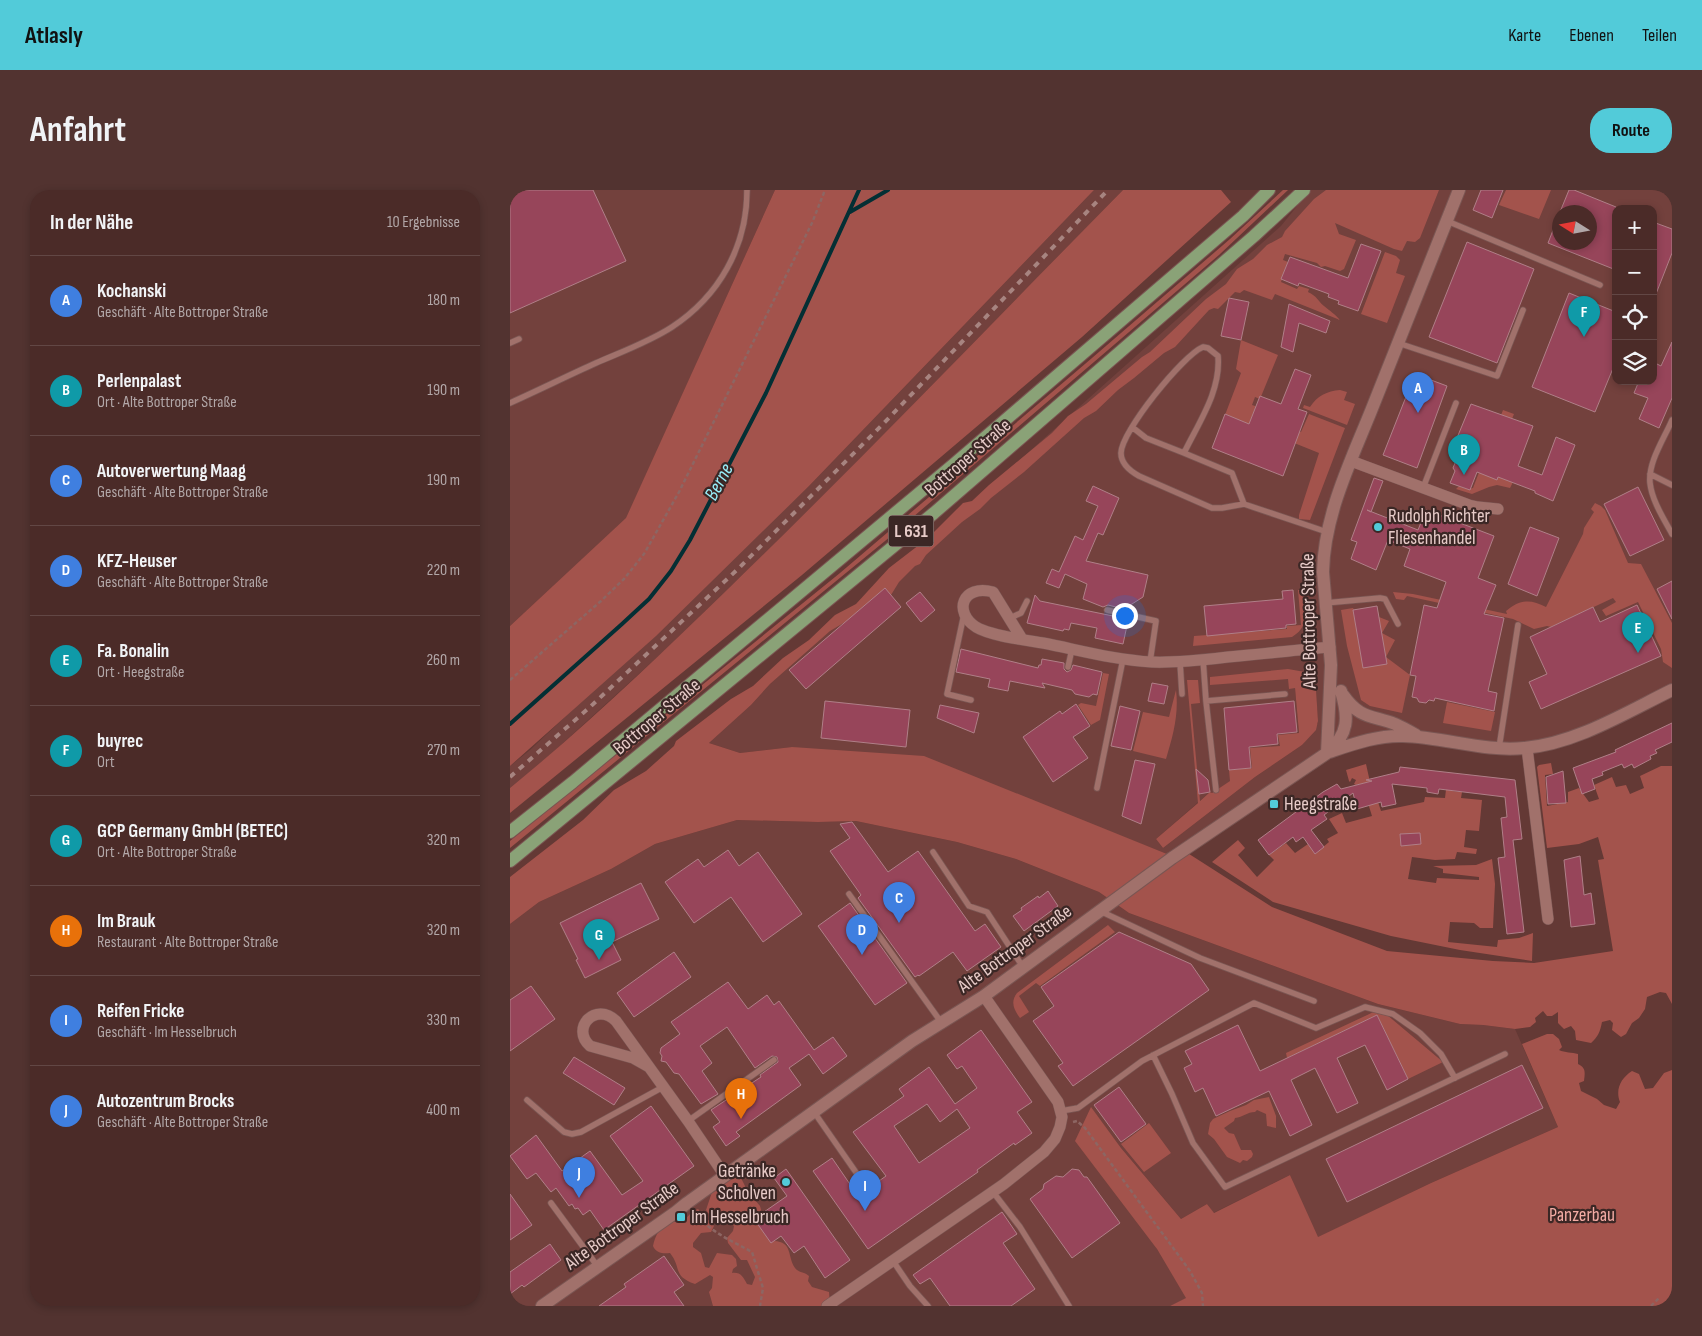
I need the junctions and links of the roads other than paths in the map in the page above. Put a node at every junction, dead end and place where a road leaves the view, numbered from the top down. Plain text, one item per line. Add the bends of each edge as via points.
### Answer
1 (747, 190) edge
2 (1269, 190) edge
3 (1304, 190) edge
4 (1459, 190) edge
5 (1446, 221) junction
6 (1600, 285) dead end
7 (1524, 310) dead end
8 (519, 339) dead end
9 (510, 343) edge
10 (1398, 343) junction
11 (510, 403) edge
12 (1456, 403) dead end
13 (1672, 420) edge
14 (1132, 427) junction
15 (1184, 453) junction
16 (1351, 461) junction
17 (1650, 474) junction
18 (1672, 484) edge
19 (1423, 488) junction
20 (1244, 504) junction
21 (1498, 509) dead end
22 (1327, 532) junction
23 (1672, 534) edge
24 (1028, 600) dead end
25 (1325, 603) junction
26 (1107, 610) dead end
27 (964, 612) junction
28 (1010, 618) junction
29 (1398, 624) dead end
30 (1518, 625) dead end
31 (1022, 639) junction
32 (1330, 647) junction
33 (1072, 649) junction
34 (1123, 659) junction
35 (1203, 659) junction
36 (1150, 662) junction
37 (1180, 662) junction
38 (1332, 665) junction
39 (1068, 667) dead end
40 (1672, 690) edge
41 (1341, 692) junction
42 (1182, 694) dead end
43 (1285, 694) dead end
44 (972, 700) dead end
45 (1206, 701) junction
46 (1420, 737) junction
47 (1499, 748) junction
48 (1526, 748) junction
49 (1327, 753) junction
50 (1097, 788) dead end
51 (1216, 790) dead end
52 (510, 832) edge
53 (933, 852) dead end
54 (510, 861) edge
55 (849, 894) dead end
56 (1100, 911) junction
57 (1548, 919) dead end
58 (1023, 967) junction
59 (984, 996) junction
60 (1314, 1001) dead end
61 (941, 1022) junction
62 (1505, 1054) dead end
63 (1153, 1055) junction
64 (774, 1060) dead end
65 (649, 1067) junction
66 (1455, 1078) junction
67 (664, 1087) junction
68 (527, 1100) dead end
69 (814, 1112) junction
70 (1061, 1117) junction
71 (688, 1121) junction
72 (725, 1176) junction
73 (862, 1181) dead end
74 (992, 1192) junction
75 (551, 1203) dead end
76 (893, 1261) junction
77 (598, 1267) junction
78 (542, 1306) edge
79 (827, 1306) edge
80 (928, 1306) edge
81 (1069, 1306) edge

1 - 11 lane via 740,243 714,289 692,311 672,327 642,343
2 - 52 main road, Bottroper Straße / L 631 via 1243,216 954,464
3 - 54 main road, Bottroper Straße / L 631 via 934,512
4 - 5 street, Alte Bottroper Straße
5 - 6 lane
5 - 10 street, Alte Bottroper Straße
7 - 10 lane via 1497,376
8 - 9 lane
10 - 16 street, Alte Bottroper Straße
12 - 19 lane
13 - 17 lane
14 - 15 lane via 1146,438
14 - 15 lane via 1173,372 1199,348 1208,348 1218,356 1214,393
14 - 20 lane via 1120,455 1132,472 1212,508
15 - 20 lane via 1232,473
16 - 19 street
16 - 22 street, Alte Bottroper Straße
17 - 18 lane
17 - 23 lane via 1650,485
19 - 21 street via 1478,507
20 - 22 lane
22 - 25 street, Alte Bottroper Straße via 1323,557
24 - 28 lane via 1021,613
25 - 29 lane via 1385,599
25 - 32 street, Alte Bottroper Straße
26 - 36 lane via 1156,621
27 - 28 street via 963,604 969,593 983,590 993,592
27 - 31 street via 970,622 985,631
27 - 44 lane via 947,694
28 - 31 street
30 - 47 lane
31 - 33 street
32 - 35 street
32 - 38 street, Alte Bottroper Straße
33 - 34 street
33 - 39 lane
34 - 36 street
34 - 50 lane
35 - 37 street
35 - 45 lane
36 - 37 street
37 - 42 lane
38 - 41 street
38 - 49 street, Alte Bottroper Straße
40 - 48 street via 1578,734
41 - 46 street via 1364,715
41 - 49 street, Alte Bottroper Straße via 1346,724 1340,738
43 - 45 lane
45 - 51 lane
46 - 47 street
46 - 49 street via 1382,737
47 - 48 street
48 - 57 street
49 - 56 street, Alte Bottroper Straße
53 - 58 lane via 969,906 987,912
55 - 61 lane
56 - 58 street, Alte Bottroper Straße
56 - 60 lane via 1200,958
58 - 59 street, Alte Bottroper Straße
59 - 61 street, Alte Bottroper Straße
59 - 70 street via 1050,1088 1058,1102
61 - 69 street, Alte Bottroper Straße
62 - 66 lane
63 - 66 lane via 1254,1003 1316,1028 1366,1006 1393,1014 1420,1033 1441,1054
63 - 66 lane via 1193,1142 1225,1187
63 - 70 lane
64 - 71 lane
65 - 65 street via 614,1019 600,1014 587,1020 583,1034 590,1046 633,1058
65 - 67 street
67 - 68 lane via 572,1134 564,1132
67 - 71 street
69 - 72 street, Alte Bottroper Straße
69 - 73 lane
70 - 74 street via 1058,1134 1051,1145
71 - 72 street
72 - 77 street, Alte Bottroper Straße
74 - 76 street
74 - 81 lane via 1020,1228
75 - 77 lane
76 - 79 street
76 - 80 lane
77 - 78 street, Alte Bottroper Straße

